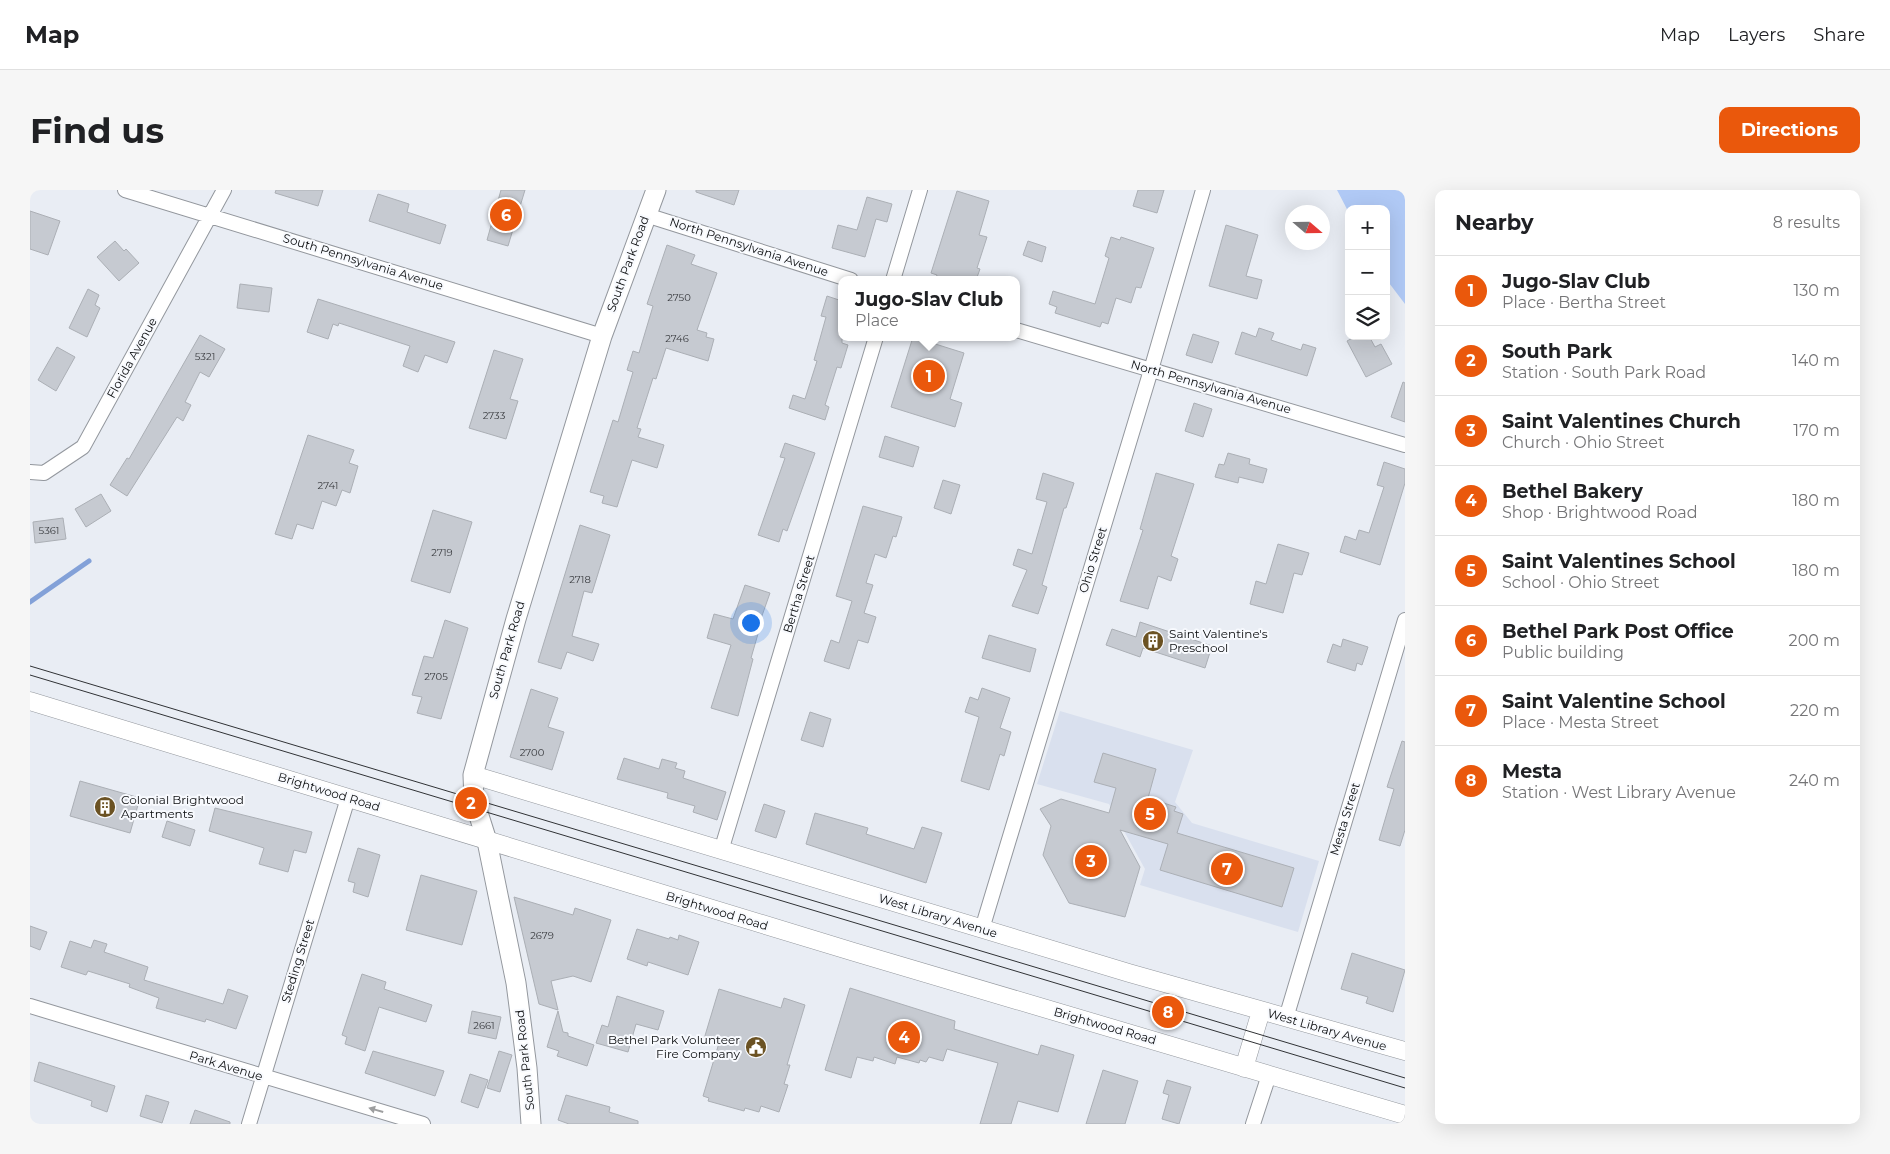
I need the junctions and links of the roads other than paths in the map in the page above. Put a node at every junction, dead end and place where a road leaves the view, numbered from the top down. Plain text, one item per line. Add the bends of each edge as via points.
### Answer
1 (125, 190) edge
2 (224, 190) edge
3 (656, 190) edge
4 (920, 190) edge
5 (1203, 190) edge
6 (209, 215) junction
7 (646, 215) junction
8 (838, 276) edge
9 (894, 276) edge
10 (1020, 331) edge
11 (602, 336) junction
12 (875, 341) edge
13 (1151, 370) junction
14 (1405, 445) edge
15 (30, 472) edge
16 (1405, 620) edge
17 (30, 701) edge
18 (473, 775) junction
19 (348, 798) junction
20 (487, 841) junction
21 (722, 851) junction
22 (982, 929) junction
23 (30, 1006) edge
24 (1260, 1011) junction
25 (1286, 1018) junction
26 (1405, 1052) edge
27 (1244, 1068) junction
28 (1269, 1075) junction
29 (263, 1077) junction
30 (1405, 1115) edge
31 (249, 1124) edge
32 (423, 1124) edge
33 (531, 1124) edge
34 (1253, 1124) edge

1 - 6 street, South Pennsylvania Avenue
2 - 6 street, Florida Avenue
3 - 7 main road, South Park Road
4 - 9 street
5 - 13 street, Ohio Street
6 - 11 street, South Pennsylvania Avenue
6 - 15 street, Florida Avenue via 83,447 44,472
7 - 8 street, North Pennsylvania Avenue
7 - 11 main road, South Park Road
10 - 13 street, North Pennsylvania Avenue
11 - 18 main road, South Park Road via 516,619
12 - 21 street, Bertha Street
13 - 14 street, North Pennsylvania Avenue
13 - 22 street, Ohio Street
16 - 25 street, Mesta Street
17 - 19 street, Brightwood Road
18 - 20 main road, South Park Road via 476,809
18 - 21 street, West Library Avenue
19 - 20 street, Brightwood Road
19 - 29 street, Steding Street
20 - 27 street, Brightwood Road
20 - 33 main road, South Park Road via 516,983 528,1068
21 - 22 street, West Library Avenue
22 - 24 street, West Library Avenue
23 - 29 street, Park Avenue
24 - 25 street, West Library Avenue
24 - 27 street
25 - 26 street, West Library Avenue
27 - 28 street, Brightwood Road
28 - 30 street, Brightwood Road
28 - 34 street
29 - 31 street, Steding Street
32 -> 29 street, Park Avenue

